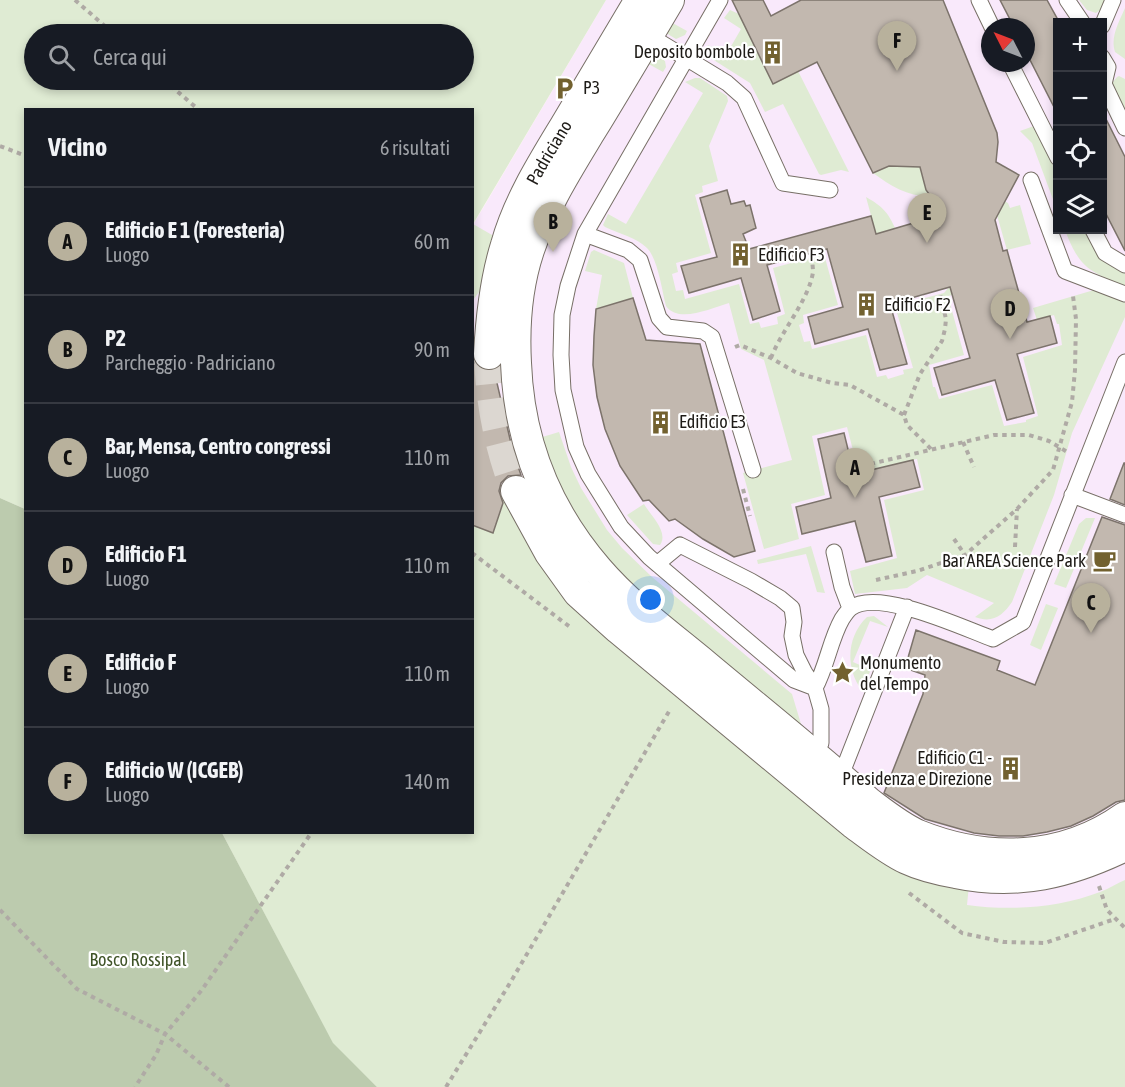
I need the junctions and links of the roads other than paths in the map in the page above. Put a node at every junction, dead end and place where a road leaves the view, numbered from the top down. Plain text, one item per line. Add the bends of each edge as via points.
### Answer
1 (669, 0) edge
2 (720, 0) edge
3 (979, 0) edge
4 (1067, 0) edge
5 (1113, 0) edge
6 (988, 18) edge
7 (1079, 18) edge
8 (1105, 18) edge
9 (638, 19) edge
10 (686, 58) junction
11 (1015, 72) edge
12 (1106, 72) edge
13 (1125, 128) edge
14 (1053, 148) edge
15 (1031, 180) dead end
16 (830, 190) dead end
17 (585, 234) junction
18 (1096, 234) edge
19 (1125, 265) edge
20 (1125, 294) edge
21 (489, 354) tunnel mouth
22 (1125, 362) edge
23 (753, 470) dead end
24 (516, 491) tunnel mouth
25 (1072, 495) junction
26 (1125, 515) edge
27 (834, 552) dead end
28 (657, 564) junction
29 (907, 607) junction
30 (850, 608) junction
31 (815, 688) junction
32 (812, 754) junction
33 (832, 788) junction
34 (1125, 817) edge
35 (1125, 846) edge
36 (969, 863) junction

1 - 9 street
2 - 10 lane
3 - 6 lane
4 - 7 lane
5 - 8 lane
9 - 10 lane
9 - 21 street, Padriciano via 520,205 498,279
9 - 32 street via 528,252 514,329 521,420 549,498 570,534 599,571 635,607
10 - 16 lane via 744,98 783,183
10 - 17 lane
11 - 14 lane
12 - 13 lane via 1104,84
15 - 20 lane via 1065,270
17 - 23 lane via 628,250 640,260 658,318 667,327 703,331 712,337
17 - 28 lane via 562,315 563,390 570,423 588,474 621,527
18 - 19 lane via 1105,253
22 - 25 lane
24 - 33 street via 550,553 578,592 619,629
25 - 26 lane
25 - 29 lane via 1023,622 993,639
27 - 30 lane
28 - 31 lane via 794,680
28 - 31 lane via 680,545 780,598 792,608 796,655
29 - 30 lane via 871,602
29 - 33 lane
30 - 31 lane
31 - 32 lane via 822,727 821,743
32 - 33 street
33 - 36 street
34 - 36 street via 1082,841 1042,853 1010,854
35 - 36 street via 1091,862 1048,874 1008,879

